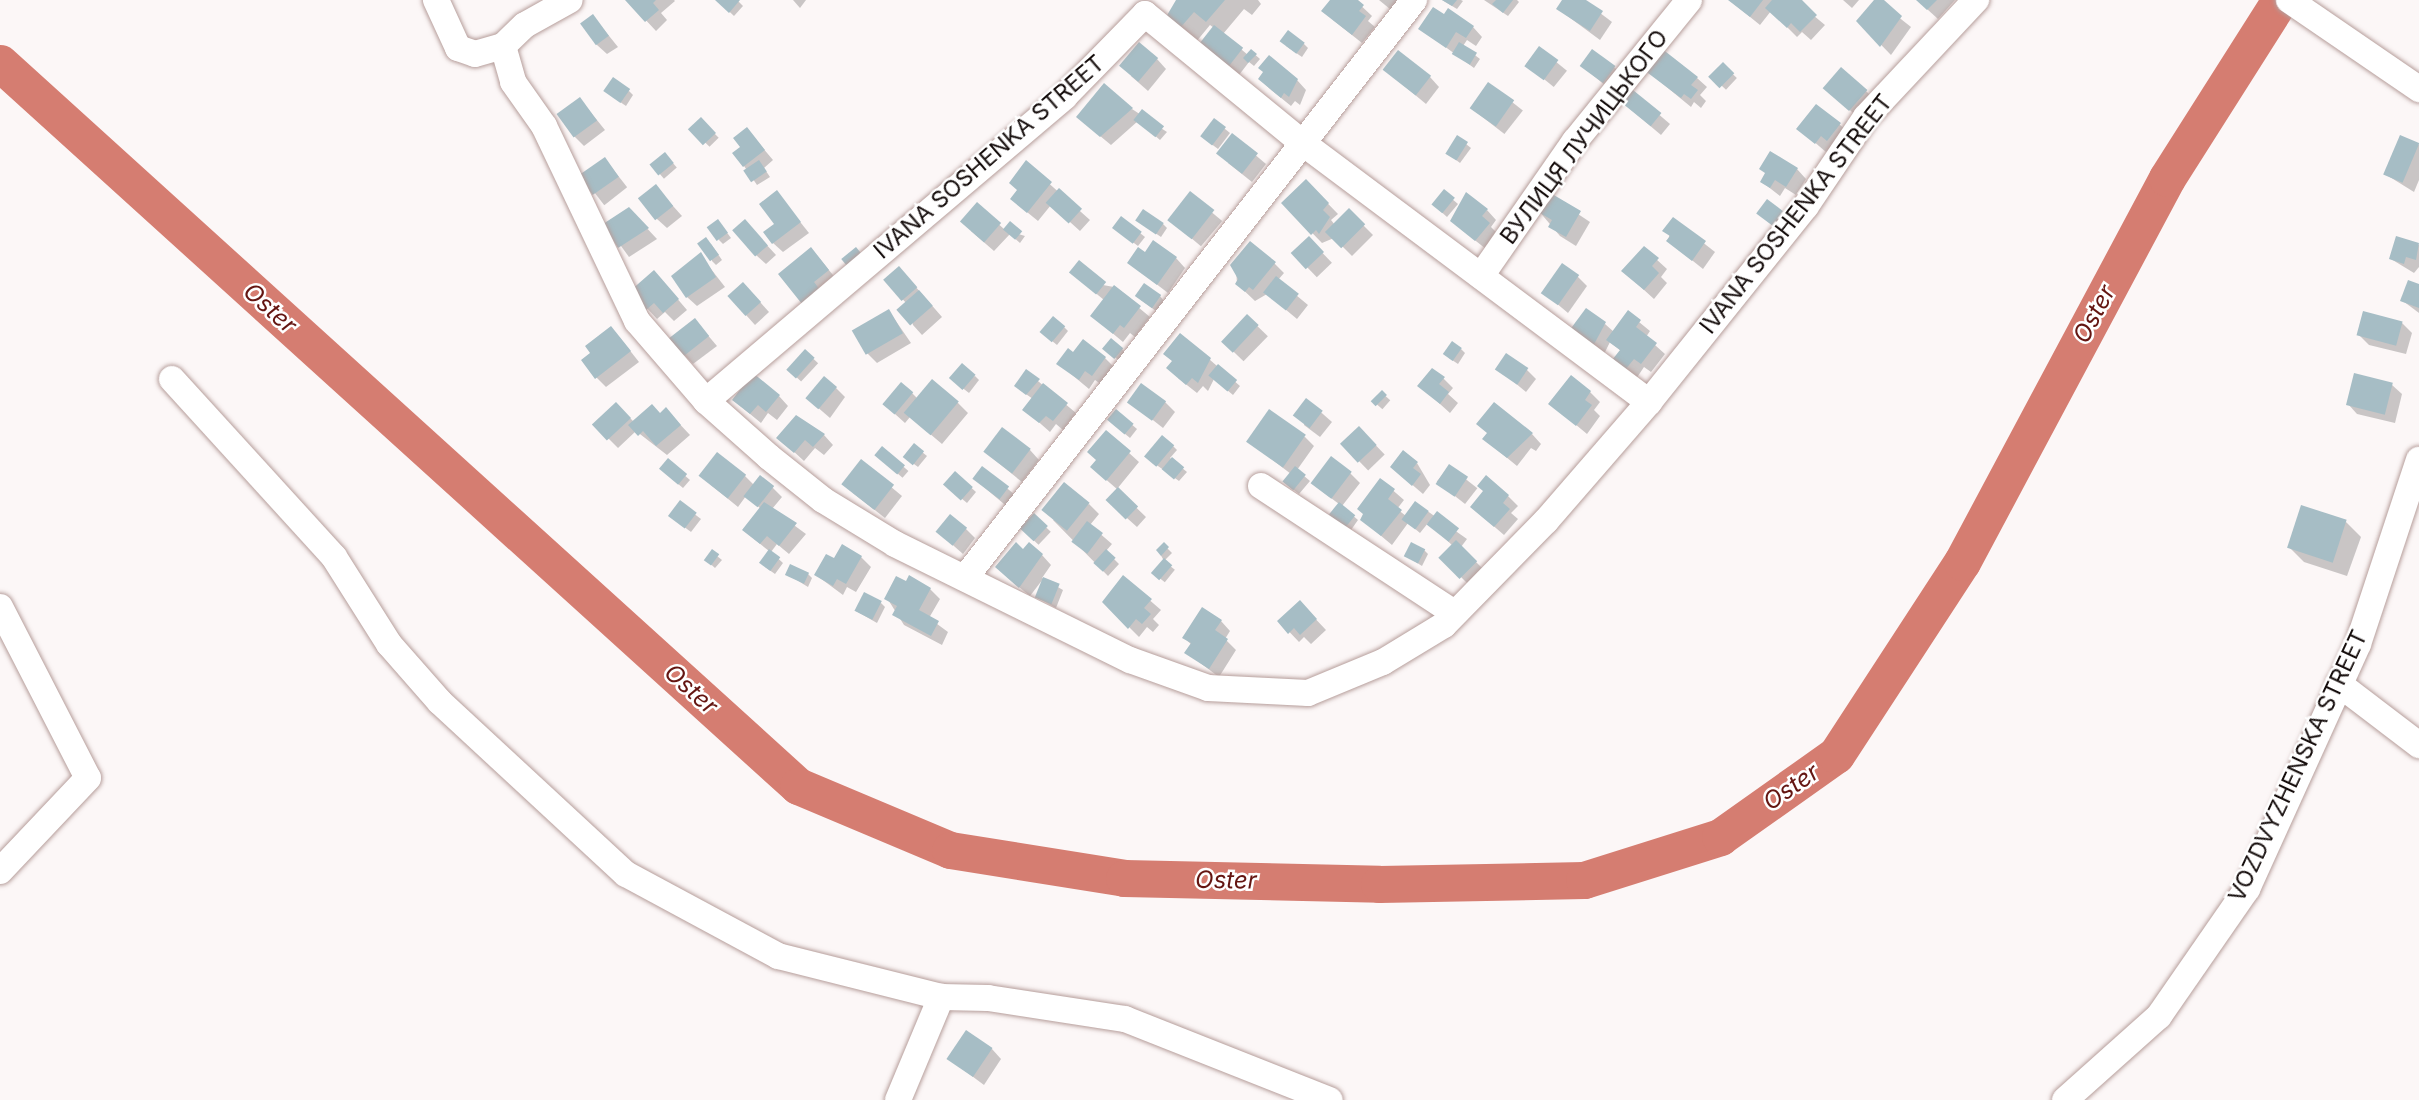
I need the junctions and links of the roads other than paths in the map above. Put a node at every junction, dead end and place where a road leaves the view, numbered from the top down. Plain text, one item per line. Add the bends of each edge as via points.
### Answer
1 (436, 0) edge
2 (570, 0) edge
3 (1414, 0) edge
4 (1689, 0) edge
5 (1976, 0) edge
6 (2289, 0) edge
7 (503, 46) junction
8 (2419, 89) edge
9 (1304, 144) junction
10 (1481, 276) junction
11 (172, 379) dead end
12 (706, 401) junction
13 (1649, 402) junction
14 (2419, 460) edge
15 (1261, 486) dead end
16 (965, 578) junction
17 (0, 607) edge
18 (1454, 613) junction
19 (2339, 684) junction
20 (2419, 746) edge
21 (0, 871) edge
22 (941, 997) junction
23 (898, 1100) edge
24 (1330, 1100) edge
25 (2065, 1100) edge

1 - 7 street via 458,48 475,54
2 - 7 street via 525,25
3 - 9 street
4 - 10 street, ВУЛИЦЯ ЛУЧИЦЬКОГО via 1575,141
5 - 13 street, IVANA SOSHENKA STREET via 1866,117 1806,206
6 - 8 street
7 - 12 street, IVANA SOSHENKA STREET via 513,82 544,126 637,321
9 - 10 street, IVANA SOSHENKA STREET
9 - 12 street, IVANA SOSHENKA STREET via 1145,15 1064,97
9 - 16 street
10 - 13 street, IVANA SOSHENKA STREET
11 - 22 street via 326,547 389,644 440,702 626,874 778,956
12 - 16 street, IVANA SOSHENKA STREET via 823,500 895,544
13 - 18 street, IVANA SOSHENKA STREET via 1546,521
14 - 19 street, VOZDVYZHENSKA STREET via 2358,644
15 - 18 street
16 - 18 street, IVANA SOSHENKA STREET via 1130,660 1208,688 1308,693 1383,662 1444,625
17 - 21 street via 89,778
19 - 20 street
19 - 25 street, VOZDVYZHENSKA STREET via 2247,889 2159,1017
22 - 23 street
22 - 24 street via 988,998 1125,1020

